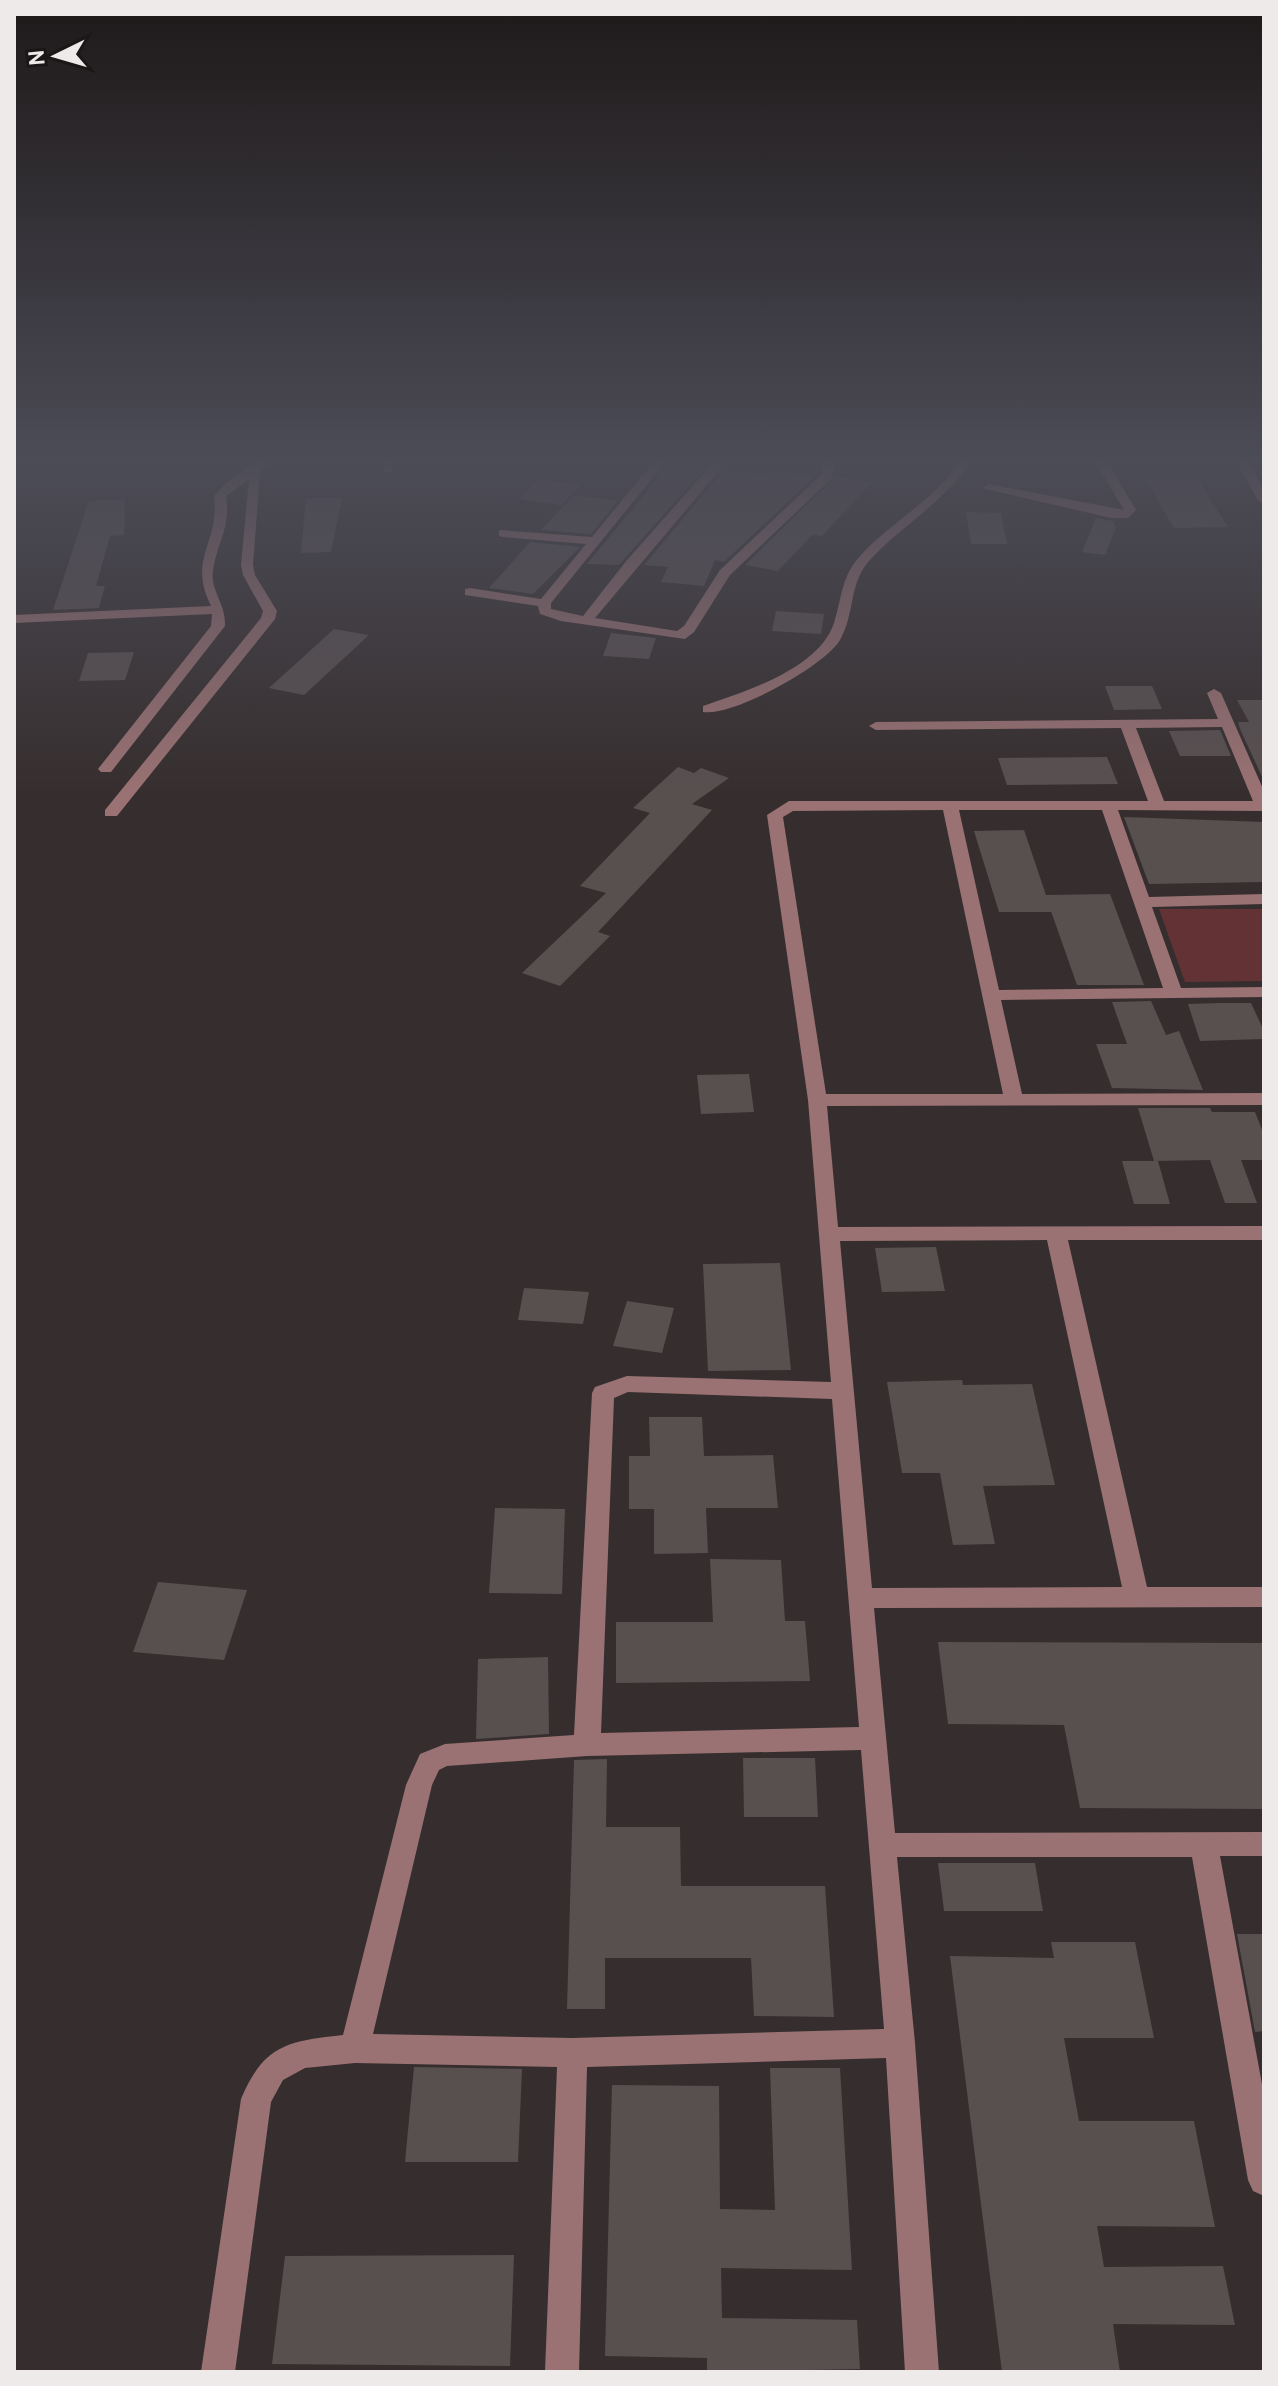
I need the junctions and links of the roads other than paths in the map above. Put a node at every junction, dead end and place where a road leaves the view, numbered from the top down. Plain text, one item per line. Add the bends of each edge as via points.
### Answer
1 (206, 571) edge
2 (248, 571) edge
3 (570, 571) edge
4 (625, 571) edge
5 (727, 571) edge
6 (853, 571) edge
7 (470, 592) dead end
8 (544, 603) junction
9 (219, 610) junction
10 (14, 619) edge
11 (586, 621) junction
12 (1214, 693) dead end
13 (708, 709) dead end
14 (1227, 723) junction
15 (1127, 724) junction
16 (876, 726) dead end
17 (106, 769) dead end
18 (950, 805) junction
19 (1108, 805) junction
20 (1158, 806) junction
21 (1264, 806) edge
22 (111, 813) dead end
23 (1264, 899) edge
24 (1142, 902) junction
25 (1264, 992) edge
26 (1174, 993) junction
27 (991, 995) junction
28 (1264, 1099) edge
29 (817, 1100) junction
30 (1014, 1100) junction
31 (1264, 1233) edge
32 (829, 1234) junction
33 (1056, 1234) junction
34 (843, 1391) junction
35 (1264, 1597) edge
36 (860, 1598) junction
37 (1137, 1598) junction
38 (873, 1738) junction
39 (587, 1745) junction
40 (1204, 1844) junction
41 (1264, 1844) edge
42 (882, 1845) junction
43 (900, 2043) junction
44 (355, 2048) junction
45 (572, 2053) junction
46 (1261, 2145) edge
47 (1264, 2180) edge
48 (218, 2372) edge
49 (562, 2372) edge
50 (922, 2372) edge

1 - 9 street
2 - 22 street via 270,611 268,619
3 - 8 street
4 - 11 street
5 - 11 street via 680,636
6 - 13 street via 835,641 776,683
7 - 8 street
8 - 11 street via 545,611
9 - 10 street
9 - 17 street via 218,626
12 - 14 street
14 - 15 street
14 - 21 street
15 - 16 street
15 - 20 street
18 - 19 street
18 - 27 street
18 - 29 street via 789,806 775,815
19 - 20 street
19 - 24 street
20 - 21 street
23 - 24 street
24 - 26 street
25 - 26 street
26 - 27 street
27 - 30 street
28 - 30 street
29 - 30 street
29 - 32 street
31 - 33 street
32 - 33 street
32 - 34 street
33 - 37 street
34 - 36 street
34 - 39 street via 627,1384 603,1393
35 - 37 street
36 - 37 street
36 - 38 street
38 - 39 street
38 - 42 street
39 - 44 street via 445,1755 429,1762
40 - 41 street
40 - 42 street
40 - 46 street
42 - 43 street
43 - 45 street
43 - 50 street
44 - 45 street
44 - 48 street via 301,2054 272,2070 256,2099
45 - 49 street
46 - 47 street

